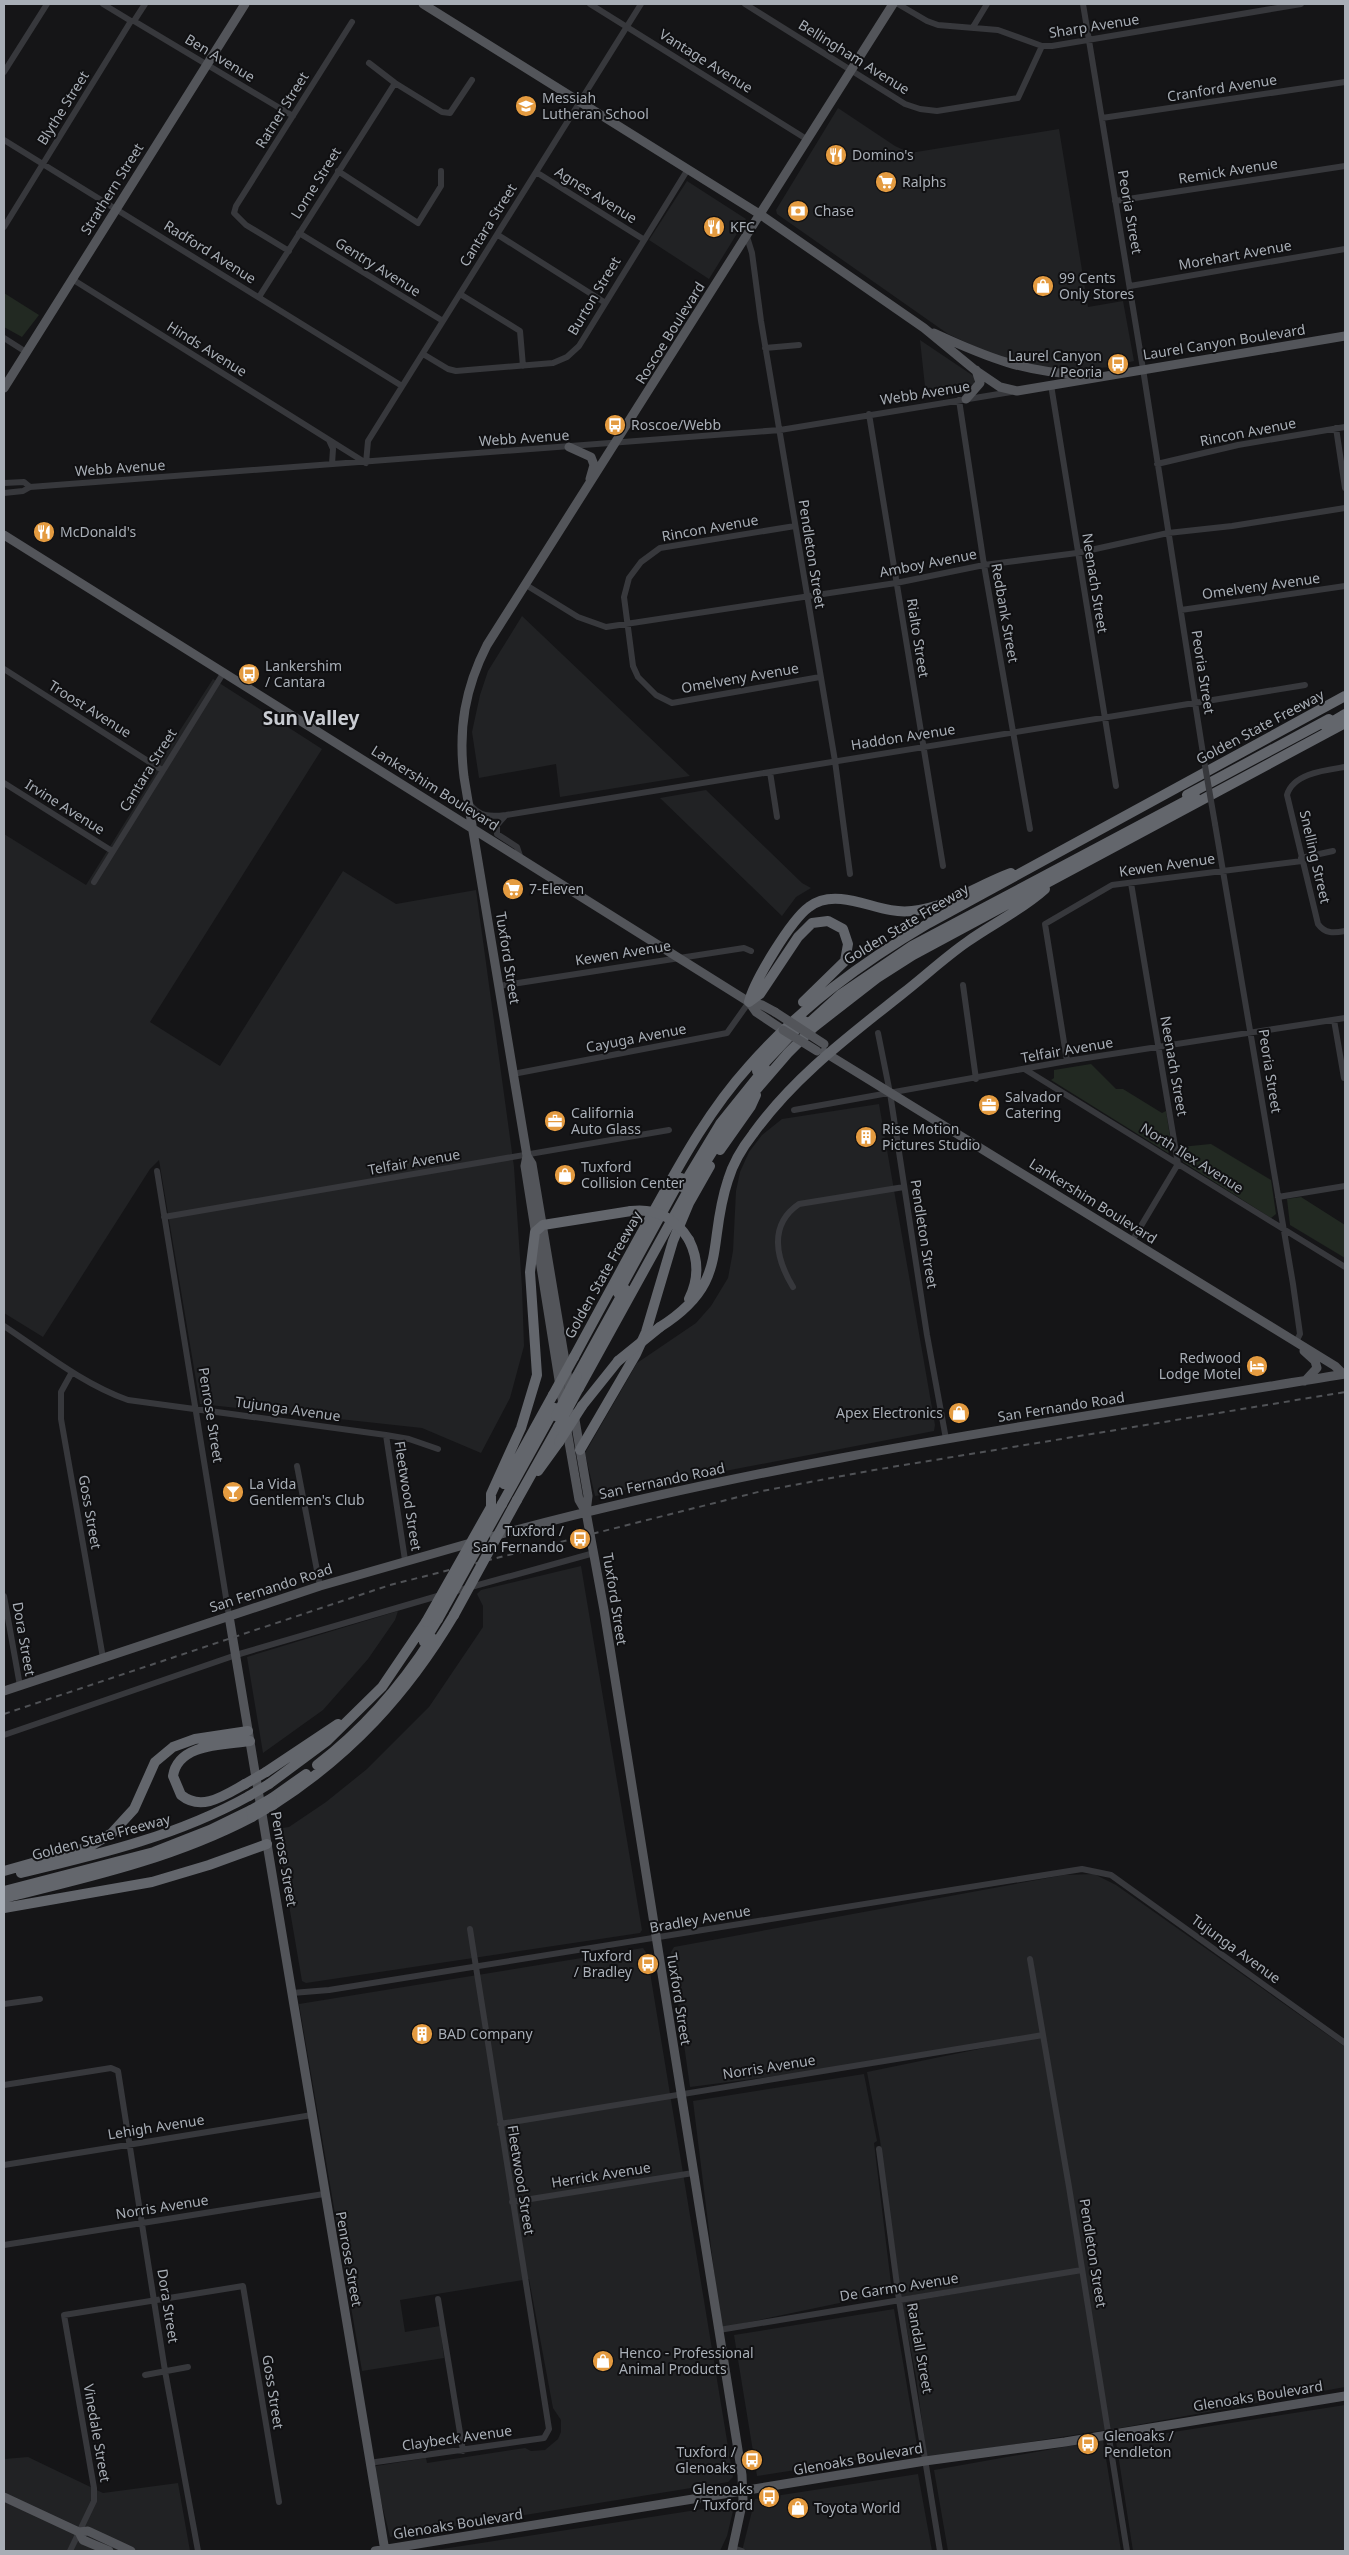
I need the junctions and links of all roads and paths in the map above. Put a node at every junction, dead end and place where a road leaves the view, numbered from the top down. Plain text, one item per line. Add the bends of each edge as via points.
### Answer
1 (47, 4) edge
2 (103, 4) edge
3 (145, 4) edge
4 (244, 4) edge
5 (422, 4) edge
6 (590, 4) edge
7 (641, 4) edge
8 (745, 4) edge
9 (893, 4) edge
10 (898, 4) edge
11 (987, 4) edge
12 (1083, 4) edge
13 (1301, 4) edge
14 (133, 21) junction
15 (352, 22) dead end
16 (627, 27) junction
17 (972, 27) junction
18 (1089, 40) junction
19 (1042, 46) junction
20 (370, 63) dead end
21 (206, 64) junction
22 (852, 70) junction
23 (4, 72) edge
24 (472, 80) dead end
25 (1345, 82) edge
26 (395, 83) junction
27 (580, 102) junction
28 (293, 116) junction
29 (1102, 118) junction
30 (4, 140) edge
31 (808, 140) junction
32 (43, 164) junction
33 (1345, 166) edge
34 (688, 169) junction
35 (338, 171) junction
36 (441, 171) dead end
37 (536, 172) junction
38 (1115, 201) junction
39 (116, 209) junction
40 (761, 215) junction
41 (4, 228) edge
42 (299, 233) junction
43 (498, 235) junction
44 (747, 237) junction
45 (643, 239) junction
46 (1345, 249) edge
47 (288, 251) junction
48 (72, 279) junction
49 (1130, 286) junction
50 (460, 294) junction
51 (259, 297) junction
52 (604, 302) junction
53 (443, 322) junction
54 (924, 328) junction
55 (1345, 336) edge
56 (4, 338) edge
57 (799, 345) dead end
58 (765, 348) junction
59 (26, 352) junction
60 (422, 354) junction
61 (523, 366) junction
62 (1143, 369) junction
63 (975, 370) junction
64 (1106, 375) junction
65 (1051, 385) junction
66 (402, 386) junction
67 (4, 388) edge
68 (1018, 391) junction
69 (963, 399) junction
70 (869, 414) junction
71 (1345, 427) edge
72 (1336, 428) junction
73 (780, 430) junction
74 (329, 440) junction
75 (616, 443) junction
76 (569, 447) junction
77 (366, 462) junction
78 (332, 464) junction
79 (1157, 464) junction
80 (4, 483) edge
81 (589, 485) junction
82 (30, 487) junction
83 (1345, 488) edge
84 (4, 493) edge
85 (1345, 508) edge
86 (794, 526) junction
87 (1168, 532) junction
88 (4, 535) edge
89 (1077, 553) junction
90 (984, 565) junction
91 (896, 583) junction
92 (526, 585) junction
93 (1345, 586) edge
94 (805, 595) junction
95 (1180, 610) junction
96 (626, 624) junction
97 (4, 669) edge
98 (224, 672) junction
99 (472, 677) joint
100 (820, 678) junction
101 (1305, 685) dead end
102 (1345, 696) edge
103 (1194, 703) junction
104 (1345, 710) edge
105 (1345, 714) edge
106 (1104, 717) junction
107 (1345, 722) edge
108 (1013, 732) junction
109 (923, 747) junction
110 (835, 761) junction
111 (1345, 767) edge
112 (162, 770) junction
113 (770, 772) junction
114 (4, 783) edge
115 (1116, 786) dead end
116 (468, 801) junction
117 (506, 815) junction
118 (777, 818) dead end
119 (473, 828) junction
120 (1030, 829) dead end
121 (112, 851) junction
122 (1333, 852) dead end
123 (521, 859) junction
124 (1302, 860) junction
125 (1036, 863) junction
126 (943, 866) dead end
127 (1222, 870) junction
128 (850, 874) dead end
129 (1056, 878) junction
130 (94, 882) dead end
131 (1131, 883) junction
132 (1345, 930) edge
133 (751, 951) dead end
134 (678, 957) junction
135 (963, 985) dead end
136 (499, 986) junction
137 (749, 1002) junction
138 (1345, 1018) edge
139 (1334, 1020) junction
140 (787, 1026) junction
141 (878, 1033) dead end
142 (1252, 1033) junction
143 (1158, 1048) junction
144 (823, 1049) junction
145 (1067, 1061) junction
146 (1026, 1070) junction
147 (513, 1074) junction
148 (1344, 1078) dead end
149 (976, 1079) junction
150 (763, 1080) junction
151 (890, 1093) junction
152 (794, 1110) dead end
153 (669, 1130) dead end
154 (527, 1156) junction
155 (1178, 1164) junction
156 (157, 1171) dead end
157 (1345, 1186) edge
158 (904, 1187) junction
159 (1278, 1197) junction
160 (164, 1217) junction
161 (543, 1225) junction
162 (1283, 1229) junction
163 (534, 1232) junction
164 (1132, 1241) junction
165 (1345, 1267) edge
166 (541, 1273) junction
167 (793, 1287) dead end
168 (554, 1292) junction
169 (4, 1326) edge
170 (660, 1327) junction
171 (1296, 1342) junction
172 (72, 1372) junction
173 (577, 1372) junction
174 (1344, 1374) edge
175 (1305, 1381) junction
176 (197, 1409) junction
177 (386, 1435) junction
178 (946, 1439) junction
179 (438, 1449) dead end
180 (580, 1450) junction
181 (297, 1466) dead end
182 (523, 1489) junction
183 (509, 1502) junction
184 (491, 1507) junction
185 (586, 1512) junction
186 (594, 1553) junction
187 (405, 1560) junction
188 (320, 1586) junction
189 (4, 1596) edge
190 (229, 1616) junction
191 (445, 1617) junction
192 (236, 1655) junction
193 (102, 1658) junction
194 (20, 1686) junction
195 (4, 1691) edge
196 (354, 1715) junction
197 (4, 1735) edge
198 (249, 1736) junction
199 (271, 1795) junction
200 (251, 1807) junction
201 (267, 1844) junction
202 (4, 1872) edge
203 (1111, 1875) joint
204 (4, 1877) edge
205 (4, 1886) edge
206 (4, 1890) edge
207 (4, 1898) edge
208 (4, 1908) edge
209 (470, 1929) dead end
210 (657, 1939) junction
211 (1030, 1959) dead end
212 (475, 1967) junction
213 (292, 1993) junction
214 (40, 1999) dead end
215 (4, 2004) edge
216 (1043, 2035) junction
217 (1345, 2043) edge
218 (4, 2085) edge
219 (681, 2094) junction
220 (312, 2115) junction
221 (500, 2124) junction
222 (130, 2144) junction
223 (879, 2149) dead end
224 (4, 2165) edge
225 (693, 2173) junction
226 (324, 2194) junction
227 (512, 2202) junction
228 (143, 2222) junction
229 (4, 2245) edge
230 (1082, 2270) junction
231 (438, 2299) dead end
232 (899, 2300) junction
233 (154, 2301) junction
234 (719, 2330) junction
235 (188, 2367) dead end
236 (165, 2371) junction
237 (145, 2375) dead end
238 (1345, 2396) edge
239 (1108, 2434) junction
240 (547, 2435) joint
241 (463, 2451) junction
242 (925, 2461) junction
243 (369, 2464) junction
244 (743, 2491) junction
245 (4, 2497) edge
246 (279, 2502) dead end
247 (79, 2532) junction
248 (385, 2550) edge
249 (735, 2550) edge
250 (70, 2551) edge
251 (109, 2551) edge
252 (131, 2551) edge
253 (198, 2551) edge
254 (375, 2551) edge
255 (940, 2551) edge
256 (1127, 2551) edge

1 - 23 street
2 - 14 street, Ben Avenue
3 - 14 street, Blythe Street
4 - 21 main road, Strathern Street
5 - 27 main road, Laurel Canyon Boulevard
6 - 16 street, Vantage Avenue
7 - 16 street, Cantara Street
8 - 22 street, Bellingham Avenue
9 - 22 main road, Roscoe Boulevard
10 - 17 street, Sharp Avenue via 938,25
11 - 17 street
12 - 18 street, Peoria Street
13 - 18 street, Sharp Avenue
14 - 21 street, Ben Avenue
14 - 32 street, Blythe Street
15 - 28 street, Ratner Street
16 - 27 street, Cantara Street
16 - 31 street, Vantage Avenue
17 - 19 street, Sharp Avenue via 998,30
18 - 19 street, Sharp Avenue
18 - 29 street, Peoria Street
19 - 22 street, Bellingham Avenue via 1018,98 937,111 905,104
20 - 26 street
21 - 28 street, Ben Avenue
21 - 39 main road, Strathern Street
22 - 31 main road, Roscoe Boulevard
24 - 26 street via 450,113 434,108
25 - 29 street, Cranford Avenue
26 - 35 street, Lorne Street
27 - 34 main road, Laurel Canyon Boulevard
27 - 37 street, Cantara Street
28 - 47 street, Ratner Street via 234,213 246,225
29 - 38 street, Peoria Street
30 - 32 street, Radford Avenue
31 - 40 main road, Roscoe Boulevard
32 - 39 street, Radford Avenue
32 - 41 street, Blythe Street
33 - 38 street, Remick Avenue
34 - 40 main road, Laurel Canyon Boulevard
34 - 45 street, Burton Street
35 - 36 street via 418,223 440,186
35 - 42 street, Lorne Street
37 - 43 street, Cantara Street
37 - 45 street, Agnes Avenue
38 - 49 street, Peoria Street
39 - 48 main road, Strathern Street
39 - 51 street, Radford Avenue
40 - 44 main road, Roscoe Boulevard
40 - 54 main road, Laurel Canyon Boulevard
42 - 47 street, Lorne Street
42 - 53 street, Gentry Avenue
43 - 50 street, Cantara Street
43 - 52 street
44 - 58 street, Pendleton Street
44 - 75 main road, Roscoe Boulevard
45 - 52 street, Burton Street
46 - 49 street, Morehart Avenue
47 - 51 street, Lorne Street
48 - 59 main road, Strathern Street
48 - 74 street, Hinds Avenue
49 - 62 street, Peoria Street
50 - 53 street, Cantara Street
50 - 61 street via 520,331
51 - 66 street, Radford Avenue
52 - 61 street, Burton Street via 578,346 567,357 553,363
53 - 60 street, Cantara Street
54 - 63 main road, Laurel Canyon Boulevard
54 - 64 main road, Laurel Canyon Boulevard via 1012,366 1067,374
55 - 62 main road, Laurel Canyon Boulevard
56 - 59 street
57 - 58 street
58 - 73 street, Pendleton Street
59 - 67 main road, Strathern Street
60 - 61 street, Burton Street via 456,371
60 - 66 street, Cantara Street
62 - 64 main road, Laurel Canyon Boulevard
62 - 79 street, Peoria Street
63 - 68 main road, Laurel Canyon Boulevard via 1000,387
63 - 69 main road via 980,383
64 - 65 main road, Laurel Canyon Boulevard
65 - 68 main road, Laurel Canyon Boulevard
65 - 89 street, Neenach Street
66 - 77 street, Cantara Street via 368,441
68 - 69 street, Webb Avenue
69 - 70 street, Webb Avenue
69 - 90 street, Redbank Street
70 - 73 street, Webb Avenue
70 - 91 street, Rialto Street
71 - 72 street, Rincon Avenue
72 - 79 street, Rincon Avenue via 1238,445
72 - 83 street
73 - 75 street, Webb Avenue
73 - 86 street, Pendleton Street
74 - 77 street, Hinds Avenue
74 - 78 street via 333,449
75 - 76 street, Webb Avenue
75 - 81 main road, Roscoe Boulevard
76 - 77 street, Webb Avenue
76 - 81 main road via 588,454 593,460
77 - 78 street, Webb Avenue
78 - 82 street, Webb Avenue
79 - 87 street, Peoria Street
80 - 82 street, Webb Avenue via 24,482
81 - 92 main road, Roscoe Boulevard
82 - 84 street, Webb Avenue
85 - 87 street, Amboy Avenue via 1232,526
86 - 94 street, Pendleton Street
86 - 96 street, Rincon Avenue via 660,548 641,562 628,578 624,598
87 - 89 street, Amboy Avenue
87 - 95 street, Peoria Street
88 - 98 main road, Lankershim Boulevard
89 - 90 street, Amboy Avenue
89 - 106 street, Neenach Street
90 - 91 street, Amboy Avenue
90 - 108 street, Redbank Street
91 - 94 street, Amboy Avenue
91 - 109 street, Rialto Street
92 - 96 street, Amboy Avenue via 591,623 606,627
92 - 99 main road, Roscoe Boulevard via 487,644
93 - 95 street, Omelveny Avenue
94 - 96 street, Amboy Avenue
94 - 100 street, Pendleton Street
95 - 103 street, Peoria Street
96 - 100 street, Omelveny Avenue via 636,673 665,701
97 - 112 street, Troost Avenue
98 - 112 street, Cantara Street
98 - 119 main road, Lankershim Boulevard
99 - 116 main road, Tuxford Street via 464,710 461,744
100 - 110 street, Pendleton Street
101 - 103 street, Haddon Avenue
102 - 125 highway, Golden State Freeway
103 - 106 street, Haddon Avenue
103 - 127 street, Peoria Street, bridge
104 - 173 highway via 909,944 829,998 766,1060 715,1123 677,1184
105 - 173 highway via 912,946 840,995 777,1054 720,1124
106 - 108 street, Haddon Avenue
106 - 115 street, Neenach Street
107 - 129 highway, Golden State Freeway
108 - 109 street, Haddon Avenue
108 - 120 street, Redbank Street
109 - 110 street, Haddon Avenue
109 - 126 street, Rialto Street
110 - 113 street, Haddon Avenue
110 - 128 street, Pendleton Street
111 - 124 street, Snelling Street via 1311,774 1289,789 1287,795
112 - 121 street, Cantara Street
113 - 117 street, Haddon Avenue
113 - 118 street
114 - 121 street, Irvine Avenue
116 - 117 street, Haddon Avenue via 481,815
116 - 119 main road, Tuxford Street
117 - 123 street via 498,820 498,834 517,847
119 - 123 main road, Lankershim Boulevard
119 - 136 main road, Tuxford Street
121 - 130 street, Cantara Street
122 - 124 street, Kewen Avenue
123 - 134 main road, Lankershim Boulevard
124 - 127 street, Kewen Avenue
124 - 132 street, Snelling Street via 1318,924 1328,932
125 - 137 highway via 919,910 885,910 840,899 818,902 799,915 752,988
125 - 140 highway, Golden State Freeway via 868,960
127 - 131 street, Kewen Avenue
127 - 142 street, Peoria Street
129 - 144 highway via 1037,896 956,950
129 - 150 highway, Golden State Freeway via 928,946 877,978 814,1027
131 - 143 street, Neenach Street
131 - 145 street, Kewen Avenue via 1112,885 1045,924
133 - 134 street, Kewen Avenue via 744,948
134 - 136 street, Kewen Avenue
134 - 137 main road, Lankershim Boulevard
135 - 149 street
136 - 147 main road, Tuxford Street
137 - 140 highway via 760,994 804,929 820,920 836,924 848,936 845,961 794,1011
137 - 144 main road, Lankershim Boulevard, bridge via 775,1012
137 - 144 main road, Lankershim Boulevard, bridge via 767,1020
137 - 147 street, Cayuga Avenue via 727,1033
138 - 139 street, Telfair Avenue
139 - 142 street, Telfair Avenue
139 - 148 street
140 - 184 highway, Golden State Freeway, bridge via 742,1074 687,1151
141 - 151 street, Pendleton Street
142 - 143 street, Telfair Avenue
142 - 159 street, Peoria Street
143 - 145 street, Telfair Avenue
143 - 155 street, Neenach Street
144 - 151 main road, Lankershim Boulevard
144 - 170 highway via 739,1153 724,1193 710,1272 687,1308
145 - 146 street, Telfair Avenue
146 - 149 street, Telfair Avenue
146 - 155 street, North Ilex Avenue
147 - 154 main road, Tuxford Street
149 - 151 street, Telfair Avenue
150 - 180 highway via 751,1106 722,1145 689,1203 666,1260 640,1347
150 - 182 highway, Golden State Freeway, bridge via 721,1135 694,1180
151 - 152 street, Telfair Avenue
151 - 158 street, Pendleton Street
151 - 164 main road, Lankershim Boulevard
153 - 154 street, Telfair Avenue
154 - 160 street, Telfair Avenue
154 - 161 main road, Tuxford Street via 532,1164
154 - 163 main road, Tuxford Street via 525,1166
155 - 162 street, North Ilex Avenue
155 - 164 street
156 - 160 street, Penrose Street
157 - 159 street
158 - 167 street via 799,1204 787,1212 778,1236 785,1274
158 - 178 street, Pendleton Street
159 - 162 street, Peoria Street
160 - 176 street, Penrose Street
161 - 163 highway
161 - 168 main road, Tuxford Street
161 - 170 highway, bridge via 648,1210 679,1226 689,1240 696,1261 696,1280 684,1307
162 - 165 street, North Ilex Avenue
162 - 171 street, Peoria Street via 1300,1334
163 - 166 main road, Tuxford Street
163 - 184 highway via 530,1272 537,1375 521,1428 491,1494
164 - 171 main road, Lankershim Boulevard
166 - 168 main road via 546,1277 548,1289
166 - 185 main road, Tuxford Street via 578,1500
168 - 180 main road, Tuxford Street
169 - 172 street, Tujunga Avenue
170 - 182 highway, bridge via 618,1361
171 - 174 main road, Lankershim Boulevard
171 - 175 main road via 1316,1365 1314,1373
172 - 176 street, Tujunga Avenue via 128,1400
172 - 193 street, Goss Street via 61,1392 61,1419
173 - 183 highway
174 - 175 main road, San Fernando Road
175 - 178 main road, San Fernando Road
176 - 177 street, Tujunga Avenue
176 - 190 street, Penrose Street
177 - 179 street, Tujunga Avenue
177 - 187 street, Fleetwood Street
178 - 185 main road, San Fernando Road via 674,1491
180 - 185 main road, Tuxford Street via 588,1496
181 - 188 street
182 - 183 highway, Golden State Freeway
183 - 191 highway, Golden State Freeway, bridge
183 - 191 highway, bridge
184 - 196 highway, Golden State Freeway, bridge via 397,1668
185 - 186 main road, Tuxford Street
185 - 187 main road, San Fernando Road
186 - 192 street
186 - 210 main road, Tuxford Street
187 - 188 main road, San Fernando Road
188 - 190 main road, San Fernando Road
189 - 194 street, Dora Street
190 - 192 main road, Penrose Street
190 - 193 main road, San Fernando Road
191 - 199 highway via 372,1708 309,1767
191 - 199 highway, Golden State Freeway via 424,1664 389,1708 335,1760
192 - 197 street
192 - 198 main road, Penrose Street
193 - 194 main road, San Fernando Road
194 - 195 main road, San Fernando Road
196 - 198 highway, bridge via 266,1772 218,1798 197,1803 181,1795 173,1776 179,1759 191,1751
196 - 199 highway, Golden State Freeway
198 - 201 main road, Penrose Street
198 - 202 highway via 195,1739 173,1746 155,1762 134,1809 112,1833 89,1847
199 - 200 highway, Golden State Freeway, bridge
199 - 200 highway, Golden State Freeway, bridge
200 - 204 highway, Golden State Freeway via 136,1844
200 - 205 highway via 145,1851
200 - 206 highway via 210,1830 154,1852
200 - 207 highway, Golden State Freeway via 216,1836 167,1855
201 - 208 highway via 152,1882
201 - 213 main road, Penrose Street
203 - 210 street, Bradley Avenue via 1082,1869
203 - 217 street, Tujunga Avenue
209 - 212 street, Fleetwood Street
210 - 212 street, Bradley Avenue
210 - 219 main road, Tuxford Street
211 - 216 street, Pendleton Street
212 - 213 street, Bradley Avenue
212 - 221 street, Fleetwood Street
213 - 220 main road, Penrose Street
214 - 215 street
216 - 219 street, Norris Avenue
216 - 230 street, Pendleton Street
218 - 222 street, Dora Street via 111,2068 118,2072
219 - 221 street, Norris Avenue
219 - 225 main road, Tuxford Street
220 - 222 street, Lehigh Avenue
220 - 226 main road, Penrose Street
221 - 227 street, Fleetwood Street
222 - 224 street, Lehigh Avenue
222 - 228 street, Dora Street
223 - 232 street, Randall Street
225 - 227 street, Herrick Avenue
225 - 234 main road, Tuxford Street
226 - 228 street, Norris Avenue
226 - 243 main road, Penrose Street
227 - 240 street, Fleetwood Street via 549,2429
228 - 229 street, Norris Avenue
228 - 233 street, Dora Street
230 - 232 street, De Garmo Avenue
230 - 239 street, Pendleton Street
231 - 241 street
232 - 234 street, De Garmo Avenue
232 - 242 street, Randall Street
233 - 236 street, Dora Street
233 - 246 street, Goss Street via 243,2286
233 - 247 street, Vinedale Street via 64,2315 94,2488 94,2501
234 - 244 main road, Tuxford Street
235 - 236 street
236 - 237 street
236 - 253 street, Dora Street
238 - 239 main road, Glenoaks Boulevard
239 - 242 main road, Glenoaks Boulevard
239 - 256 street, Pendleton Street
240 - 241 street, Claybeck Avenue
241 - 243 street, Claybeck Avenue
242 - 244 main road, Glenoaks Boulevard
242 - 255 street, Randall Street
243 - 248 main road, Penrose Street
244 - 248 main road, Glenoaks Boulevard
244 - 249 main road, Tuxford Street
245 - 247 main road
247 - 250 street, Vinedale Street
247 - 251 main road via 83,2540
247 - 252 main road via 88,2531
248 - 254 main road, Glenoaks Boulevard

